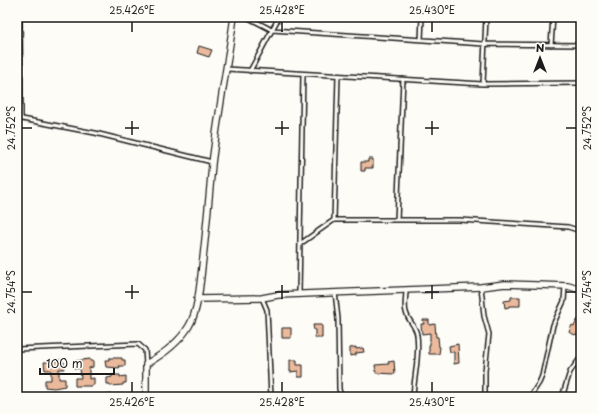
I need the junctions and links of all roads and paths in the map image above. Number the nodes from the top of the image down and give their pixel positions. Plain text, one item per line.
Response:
1 (20, 17) edge
2 (234, 17) edge
3 (247, 17) edge
4 (279, 17) edge
5 (422, 17) edge
6 (486, 17) edge
7 (553, 17) edge
8 (272, 30) junction
9 (421, 40) junction
10 (484, 44) junction
11 (551, 45) junction
12 (581, 45) edge
13 (227, 69) junction
14 (250, 71) junction
15 (302, 74) junction
16 (338, 76) junction
17 (403, 79) junction
18 (581, 83) edge
19 (483, 84) junction
20 (17, 118) edge
21 (21, 119) junction
22 (213, 162) junction
23 (334, 220) junction
24 (397, 220) junction
25 (581, 232) edge
26 (300, 244) junction
27 (565, 286) junction
28 (481, 287) junction
29 (581, 290) edge
30 (406, 291) junction
31 (335, 292) junction
32 (299, 294) junction
33 (262, 298) junction
34 (197, 299) junction
35 (17, 349) edge
36 (581, 357) edge
37 (146, 364) junction
38 (146, 396) edge
39 (108, 397) edge
40 (271, 397) edge
41 (341, 397) edge
42 (413, 397) edge
43 (485, 397) edge
44 (530, 397) edge
45 (562, 397) edge

1 - 21 lane
2 - 13 street
3 - 8 lane
4 - 8 lane
5 - 9 lane
6 - 10 lane
7 - 11 lane
8 - 9 lane
8 - 14 lane
9 - 10 lane
10 - 11 lane
10 - 19 lane
11 - 12 lane
13 - 14 lane
13 - 22 street
14 - 15 lane
15 - 16 lane
15 - 26 lane
16 - 17 lane
16 - 23 lane
17 - 19 lane
17 - 24 lane
18 - 19 lane
20 - 21 lane
21 - 22 lane
22 - 34 street
23 - 24 lane
23 - 26 lane
24 - 25 lane
26 - 32 lane
27 - 28 street
27 - 29 street
27 - 44 lane
28 - 30 street
28 - 43 lane
30 - 31 street
30 - 42 lane
31 - 32 street
31 - 41 lane
32 - 33 street
33 - 34 street
33 - 40 lane
34 - 37 street
35 - 37 lane
36 - 45 lane
37 - 38 street
38 - 39 lane

